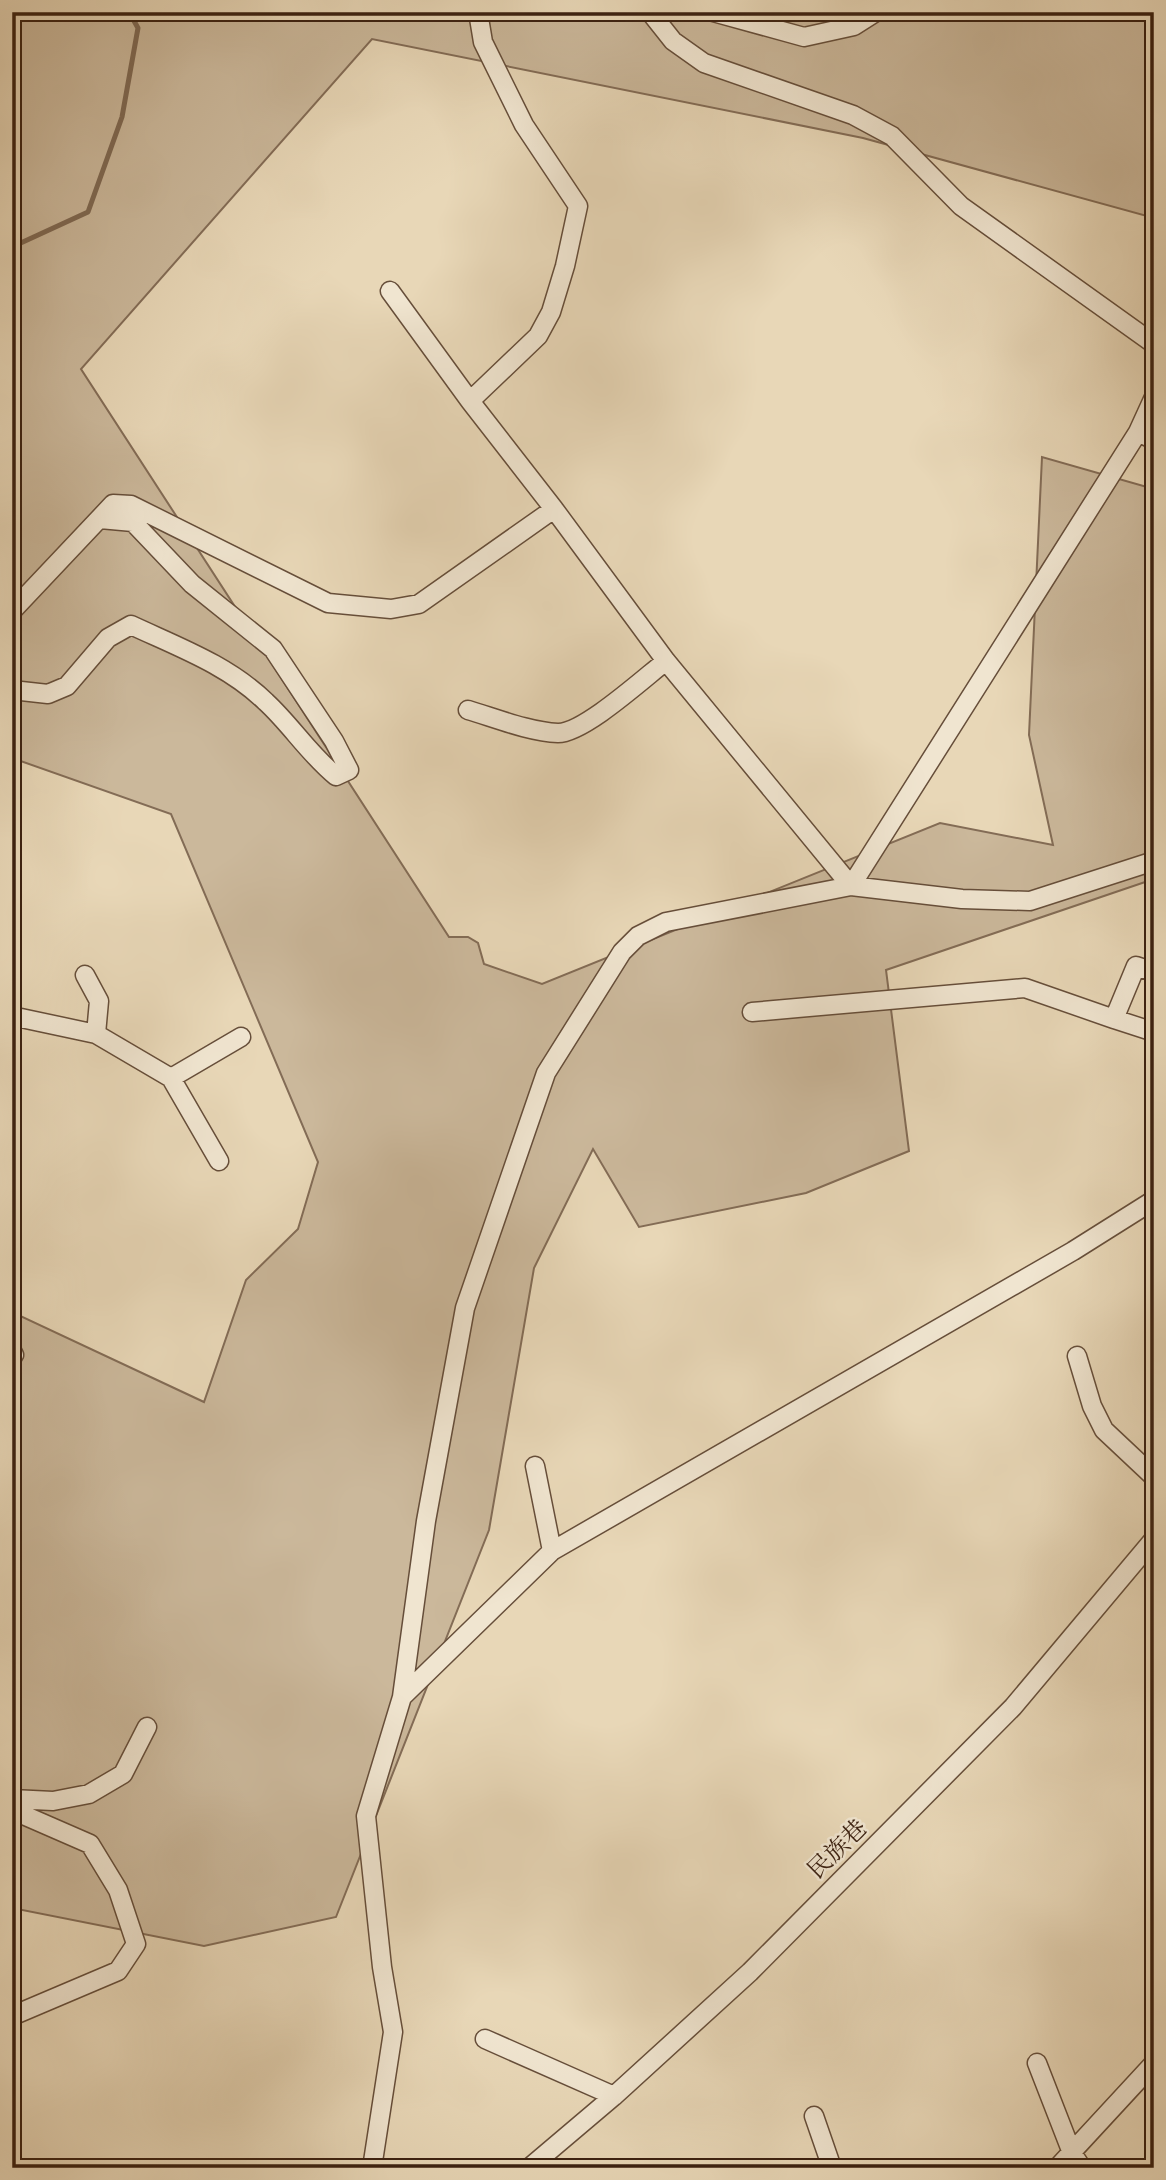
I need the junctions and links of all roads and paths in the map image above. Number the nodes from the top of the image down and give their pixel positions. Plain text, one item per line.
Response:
1 (478, 12) edge
2 (650, 12) edge
3 (713, 12) edge
4 (876, 12) edge
5 (390, 291) dead end
6 (1154, 344) edge
7 (1154, 397) edge
8 (470, 401) junction
9 (1146, 436) edge
10 (555, 509) junction
11 (100, 519) junction
12 (12, 611) edge
13 (667, 661) junction
14 (12, 690) edge
15 (468, 710) dead end
16 (1154, 861) edge
17 (851, 886) junction
18 (1154, 972) edge
19 (85, 975) dead end
20 (752, 1012) dead end
21 (1114, 1019) junction
22 (12, 1022) edge
23 (1154, 1032) edge
24 (96, 1034) junction
25 (241, 1038) dead end
26 (171, 1078) junction
27 (219, 1161) dead end
28 (1154, 1200) edge
29 (1077, 1356) dead end
30 (535, 1466) dead end
31 (1154, 1477) edge
32 (1154, 1539) edge
33 (552, 1551) junction
34 (402, 1697) junction
35 (147, 1727) dead end
36 (12, 1799) edge
37 (12, 1810) edge
38 (12, 2016) edge
39 (485, 2039) dead end
40 (1037, 2063) dead end
41 (1154, 2063) edge
42 (614, 2096) junction
43 (814, 2116) dead end
44 (1077, 2160) edge
45 (372, 2168) edge
46 (529, 2168) edge
47 (832, 2168) edge
48 (1058, 2168) edge

1 - 8 street
2 - 6 street
3 - 4 street
5 - 8 street
7 - 9 street
8 - 10 street
9 - 17 street
10 - 11 street
10 - 13 street
11 - 12 street
11 - 14 street
13 - 15 street
13 - 17 street
16 - 17 street
17 - 34 street
18 - 21 street
19 - 24 street
20 - 21 street
21 - 23 street
22 - 24 street
24 - 26 street
25 - 26 street
26 - 27 street
28 - 33 street
29 - 31 street
30 - 33 street
32 - 42 street, 民族巷
33 - 34 street
34 - 45 street
35 - 36 street
37 - 38 street
39 - 42 street
40 - 44 street
41 - 44 street
42 - 46 street, 民族巷
43 - 47 street
44 - 48 street

